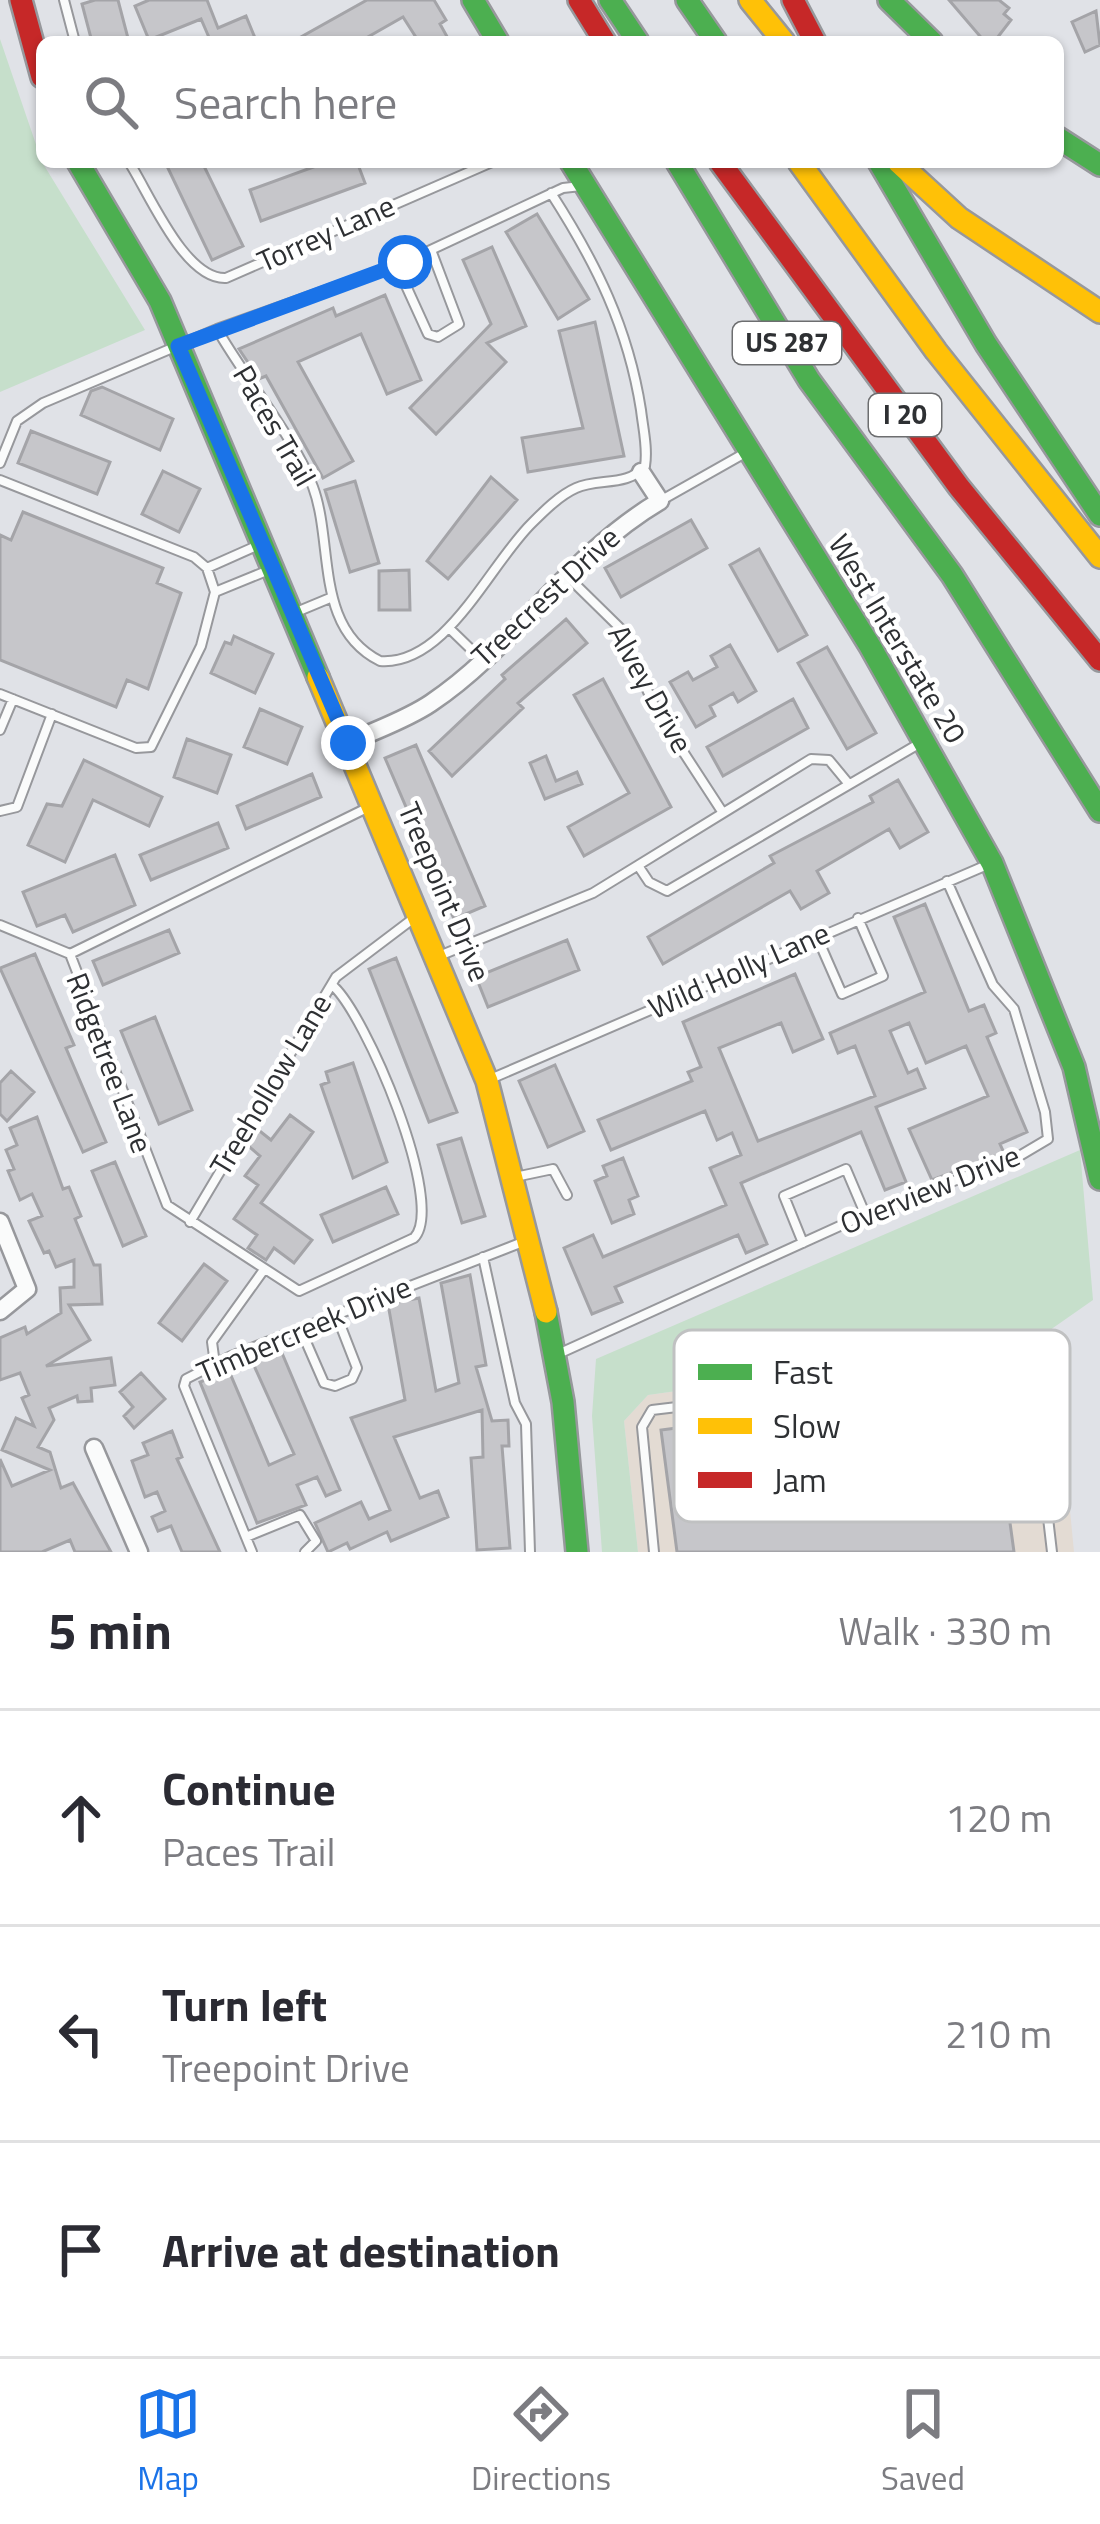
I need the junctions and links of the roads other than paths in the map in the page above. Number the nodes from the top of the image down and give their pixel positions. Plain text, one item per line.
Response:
1 (21, 0) edge
2 (64, 0) edge
3 (473, 0) edge
4 (579, 0) edge
5 (610, 0) edge
6 (687, 0) edge
7 (750, 0) edge
8 (793, 0) edge
9 (889, 0) edge
10 (73, 36) edge
11 (494, 36) edge
12 (601, 36) edge
13 (634, 36) edge
14 (712, 36) edge
15 (779, 36) edge
16 (812, 36) edge
17 (926, 36) edge
18 (36, 55) edge
19 (1064, 142) edge
20 (1100, 165) edge
21 (82, 168) edge
22 (133, 168) edge
23 (478, 168) edge
24 (575, 168) edge
25 (681, 168) edge
26 (724, 168) edge
27 (803, 168) edge
28 (888, 168) edge
29 (890, 168) edge
30 (586, 186) junction
31 (550, 193) junction
32 (431, 250) junction
33 (397, 265) junction
34 (1100, 312) edge
35 (217, 328) junction
36 (178, 346) junction
37 (747, 452) junction
38 (0, 463) edge
39 (641, 472) junction
40 (0, 480) edge
41 (660, 501) junction
42 (1100, 515) edge
43 (262, 543) junction
44 (1100, 557) edge
45 (206, 568) junction
46 (273, 568) junction
47 (565, 574) junction
48 (215, 592) junction
49 (331, 598) junction
50 (292, 614) junction
51 (449, 628) junction
52 (481, 658) junction
53 (1100, 659) edge
54 (0, 694) edge
55 (14, 699) junction
56 (52, 714) junction
57 (0, 730) edge
58 (924, 741) junction
59 (348, 743) junction
60 (848, 783) junction
61 (374, 804) junction
62 (0, 811) edge
63 (1100, 811) edge
64 (724, 813) junction
65 (992, 862) junction
66 (639, 867) junction
67 (947, 880) junction
68 (421, 914) junction
69 (858, 918) junction
70 (0, 925) edge
71 (817, 937) junction
72 (70, 954) junction
73 (439, 956) junction
74 (332, 985) junction
75 (487, 1081) junction
76 (514, 1177) junction
77 (1100, 1180) edge
78 (567, 1195) dead end
79 (866, 1216) junction
80 (0, 1222) edge
81 (190, 1222) junction
82 (530, 1240) junction
83 (803, 1243) junction
84 (482, 1257) junction
85 (263, 1270) junction
86 (0, 1311) edge
87 (336, 1313) junction
88 (300, 1328) junction
89 (554, 1355) junction
90 (215, 1364) junction
91 (674, 1407) edge
92 (94, 1448) dead end
93 (1048, 1522) edge
94 (246, 1537) junction
95 (139, 1552) edge
96 (252, 1552) edge
97 (305, 1552) edge
98 (530, 1552) edge
99 (577, 1552) edge
100 (654, 1552) edge
101 (1052, 1552) edge

1 - 18 main road
2 - 10 lane
3 - 11 main road
4 - 12 main road
5 - 13 main road
6 - 14 main road
7 - 15 main road
8 - 16 main road
9 - 17 main road
19 - 20 main road
21 - 36 main road, Treepoint Drive
22 - 23 lane, Torrey Lane
24 - 30 main road, West Interstate 20
25 - 63 main road, US 287
26 - 53 main road, I 20
27 - 44 main road, I 20
28 - 42 main road
29 - 34 main road
30 - 31 lane, Paces Trail
30 - 37 main road, West Interstate 20
31 - 32 lane, Paces Trail
31 - 39 lane
32 - 33 lane, Paces Trail
32 - 33 lane
33 - 35 lane, Paces Trail
35 - 36 lane, Paces Trail
35 - 49 lane, Paces Trail
36 - 38 lane, Paces Trail
36 - 43 main road, Treepoint Drive
37 - 41 lane, Treecrest Drive
37 - 58 main road, West Interstate 20
39 - 41 street
39 - 51 lane, Paces Trail
40 - 45 lane
41 - 47 street, Treecrest Drive
43 - 45 lane
43 - 46 main road, Treepoint Drive
45 - 48 lane
46 - 48 lane
46 - 50 main road, Treepoint Drive
47 - 52 street, Treecrest Drive
47 - 64 lane, Alvey Drive
48 - 56 lane
49 - 50 lane
49 - 51 lane, Paces Trail
50 - 59 main road, Treepoint Drive
51 - 52 lane
52 - 59 street, Treecrest Drive
54 - 55 lane
55 - 56 lane
55 - 57 lane
56 - 62 lane
58 - 60 lane
58 - 65 main road, West Interstate 20
59 - 61 main road, Treepoint Drive
60 - 64 lane
60 - 66 lane
61 - 68 main road, Treepoint Drive
61 - 72 lane, Ridgetree Lane
64 - 66 lane
65 - 67 lane, Wild Holly Lane
65 - 77 main road, West Interstate 20
66 - 73 lane
67 - 69 lane, Wild Holly Lane
67 - 79 lane, Overview Drive
68 - 73 main road, Treepoint Drive
68 - 74 lane, Treehollow Lane
69 - 71 lane, Wild Holly Lane
69 - 71 lane
70 - 72 lane
71 - 75 lane, Wild Holly Lane
72 - 81 lane, Ridgetree Lane
73 - 75 main road, Treepoint Drive
74 - 81 lane, Treehollow Lane
74 - 85 lane, Ridgetree Lane
75 - 76 main road, Treepoint Drive
76 - 78 lane
76 - 82 main road, Treepoint Drive
79 - 83 lane, Overview Drive
79 - 83 lane
80 - 86 street
81 - 85 lane, Ridgetree Lane
82 - 84 lane, Timbercreek Drive
82 - 89 main road, Treepoint Drive
83 - 89 lane, Overview Drive
84 - 87 lane, Timbercreek Drive
84 - 98 lane
85 - 90 lane
87 - 88 lane, Timbercreek Drive
87 - 88 lane
88 - 90 lane, Timbercreek Drive
89 - 99 main road, Treepoint Drive
90 - 94 lane, Timbercreek Drive
91 - 100 lane
92 - 95 street
93 - 101 lane
94 - 96 lane, Timbercreek Drive
94 - 97 lane

